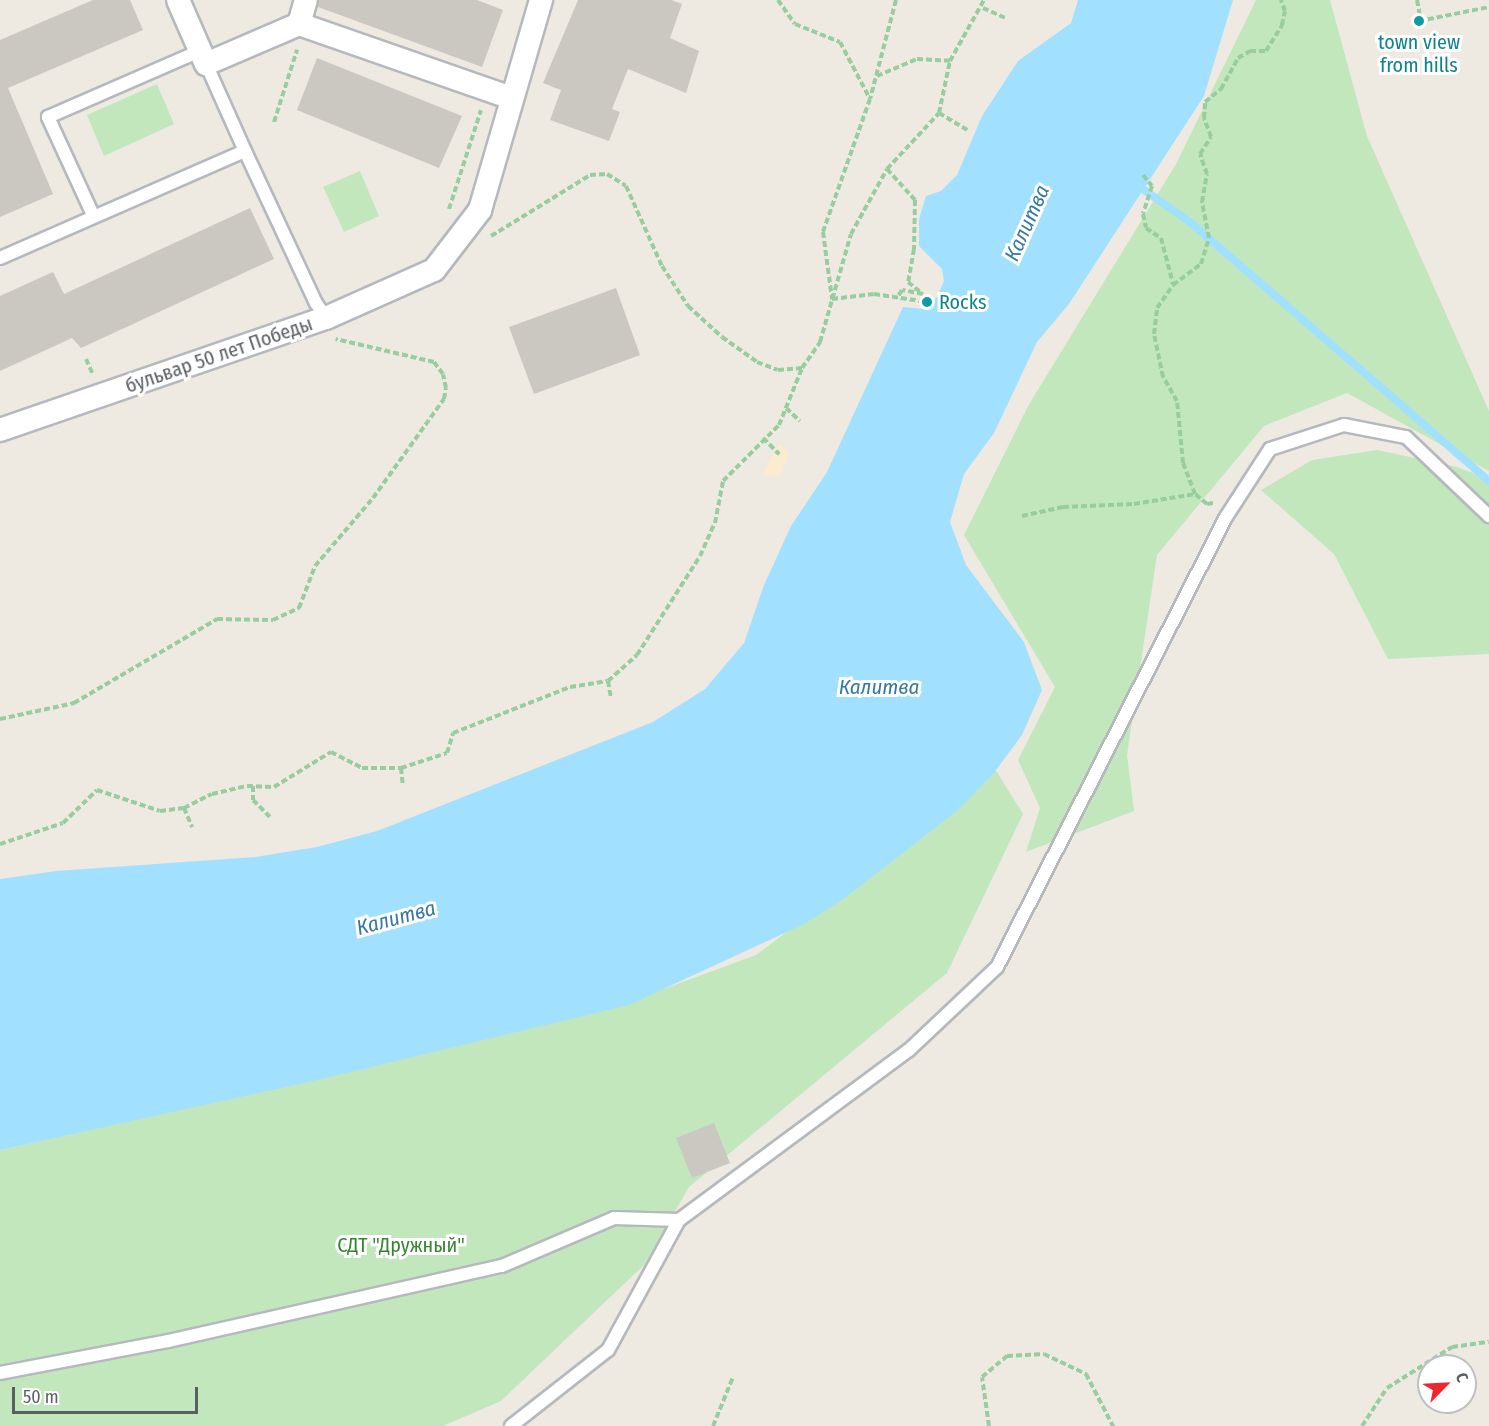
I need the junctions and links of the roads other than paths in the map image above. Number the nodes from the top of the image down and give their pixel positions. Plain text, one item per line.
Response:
1 (178, 0) edge
2 (306, 0) edge
3 (541, 0) edge
4 (302, 25) junction
5 (203, 58) junction
6 (502, 94) junction
7 (244, 151) junction
8 (93, 215) junction
9 (0, 258) edge
10 (326, 318) junction
11 (0, 430) edge
12 (1489, 516) edge
13 (679, 1220) junction
14 (0, 1373) edge
15 (511, 1426) edge

1 - 5 street
2 - 4 street
3 - 6 street
4 - 5 street
4 - 6 street
5 - 7 lane
5 - 8 lane
6 - 10 street, бульвар 50 лет Победы
7 - 8 lane
7 - 10 lane
8 - 9 lane
10 - 11 street, бульвар 50 лет Победы
12 - 13 lane
13 - 14 lane
13 - 15 lane

